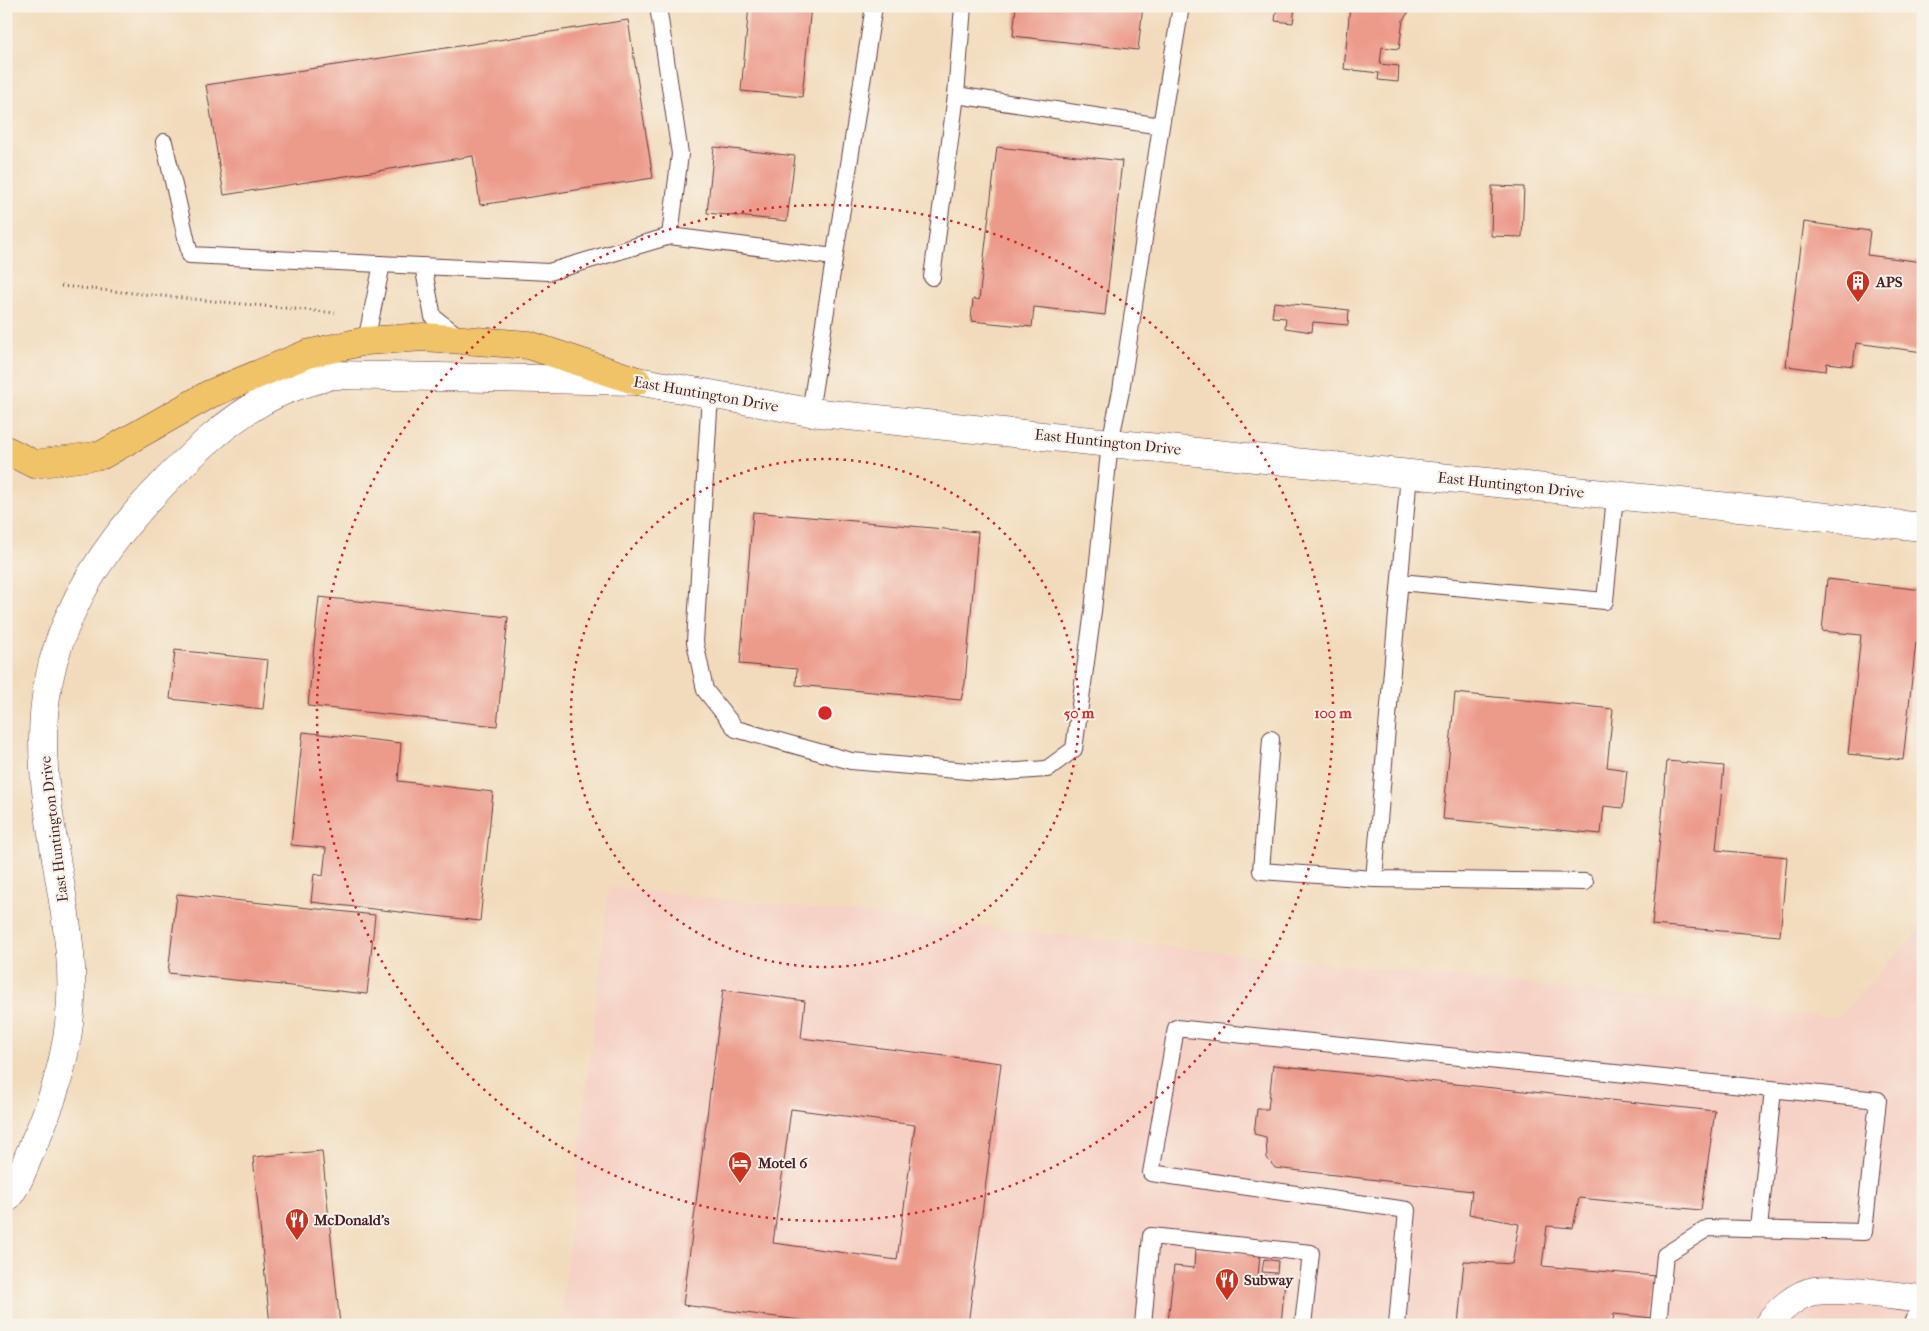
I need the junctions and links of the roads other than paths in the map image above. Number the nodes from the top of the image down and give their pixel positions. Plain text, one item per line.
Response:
1 (658, 6) edge
2 (874, 6) edge
3 (963, 6) edge
4 (1181, 6) edge
5 (956, 95) junction
6 (1161, 126) junction
7 (164, 142) dead end
8 (670, 236) junction
9 (834, 257) junction
10 (382, 264) junction
11 (423, 266) junction
12 (932, 277) dead end
13 (366, 340) junction
14 (465, 340) junction
15 (637, 381) junction
16 (710, 394) junction
17 (810, 412) junction
18 (1110, 442) junction
19 (6, 450) edge
20 (1409, 474) junction
21 (1615, 496) junction
22 (1923, 528) edge
23 (1400, 582) junction
24 (1271, 739) dead end
25 (1374, 879) junction
26 (1586, 882) dead end
27 (1773, 1089) junction
28 (6, 1199) edge
29 (1759, 1229) junction
30 (1923, 1299) edge
31 (1143, 1325) edge
32 (1303, 1325) edge
33 (1397, 1325) edge
34 (1658, 1325) edge
35 (1768, 1325) edge
36 (1912, 1325) edge

1 - 8 lane
2 - 9 lane
3 - 5 lane
4 - 6 lane
5 - 6 lane
5 - 12 lane
6 - 18 lane
7 - 10 lane
8 - 9 lane
8 - 11 lane
9 - 17 lane
10 - 11 lane
10 - 13 lane
11 - 14 lane
13 - 14 main road
13 - 19 main road
14 - 15 main road
15 - 16 street, East Huntington Drive
15 - 28 street, East Huntington Drive
16 - 17 street, East Huntington Drive
16 - 18 lane
17 - 18 street, East Huntington Drive
18 - 20 street, East Huntington Drive
20 - 21 street, East Huntington Drive
20 - 23 lane
21 - 22 street, East Huntington Drive
21 - 23 lane
23 - 25 lane
24 - 25 lane
25 - 26 lane
27 - 29 lane
27 - 29 lane
27 - 33 lane
29 - 34 lane
30 - 35 street
30 - 36 lane
31 - 32 lane

